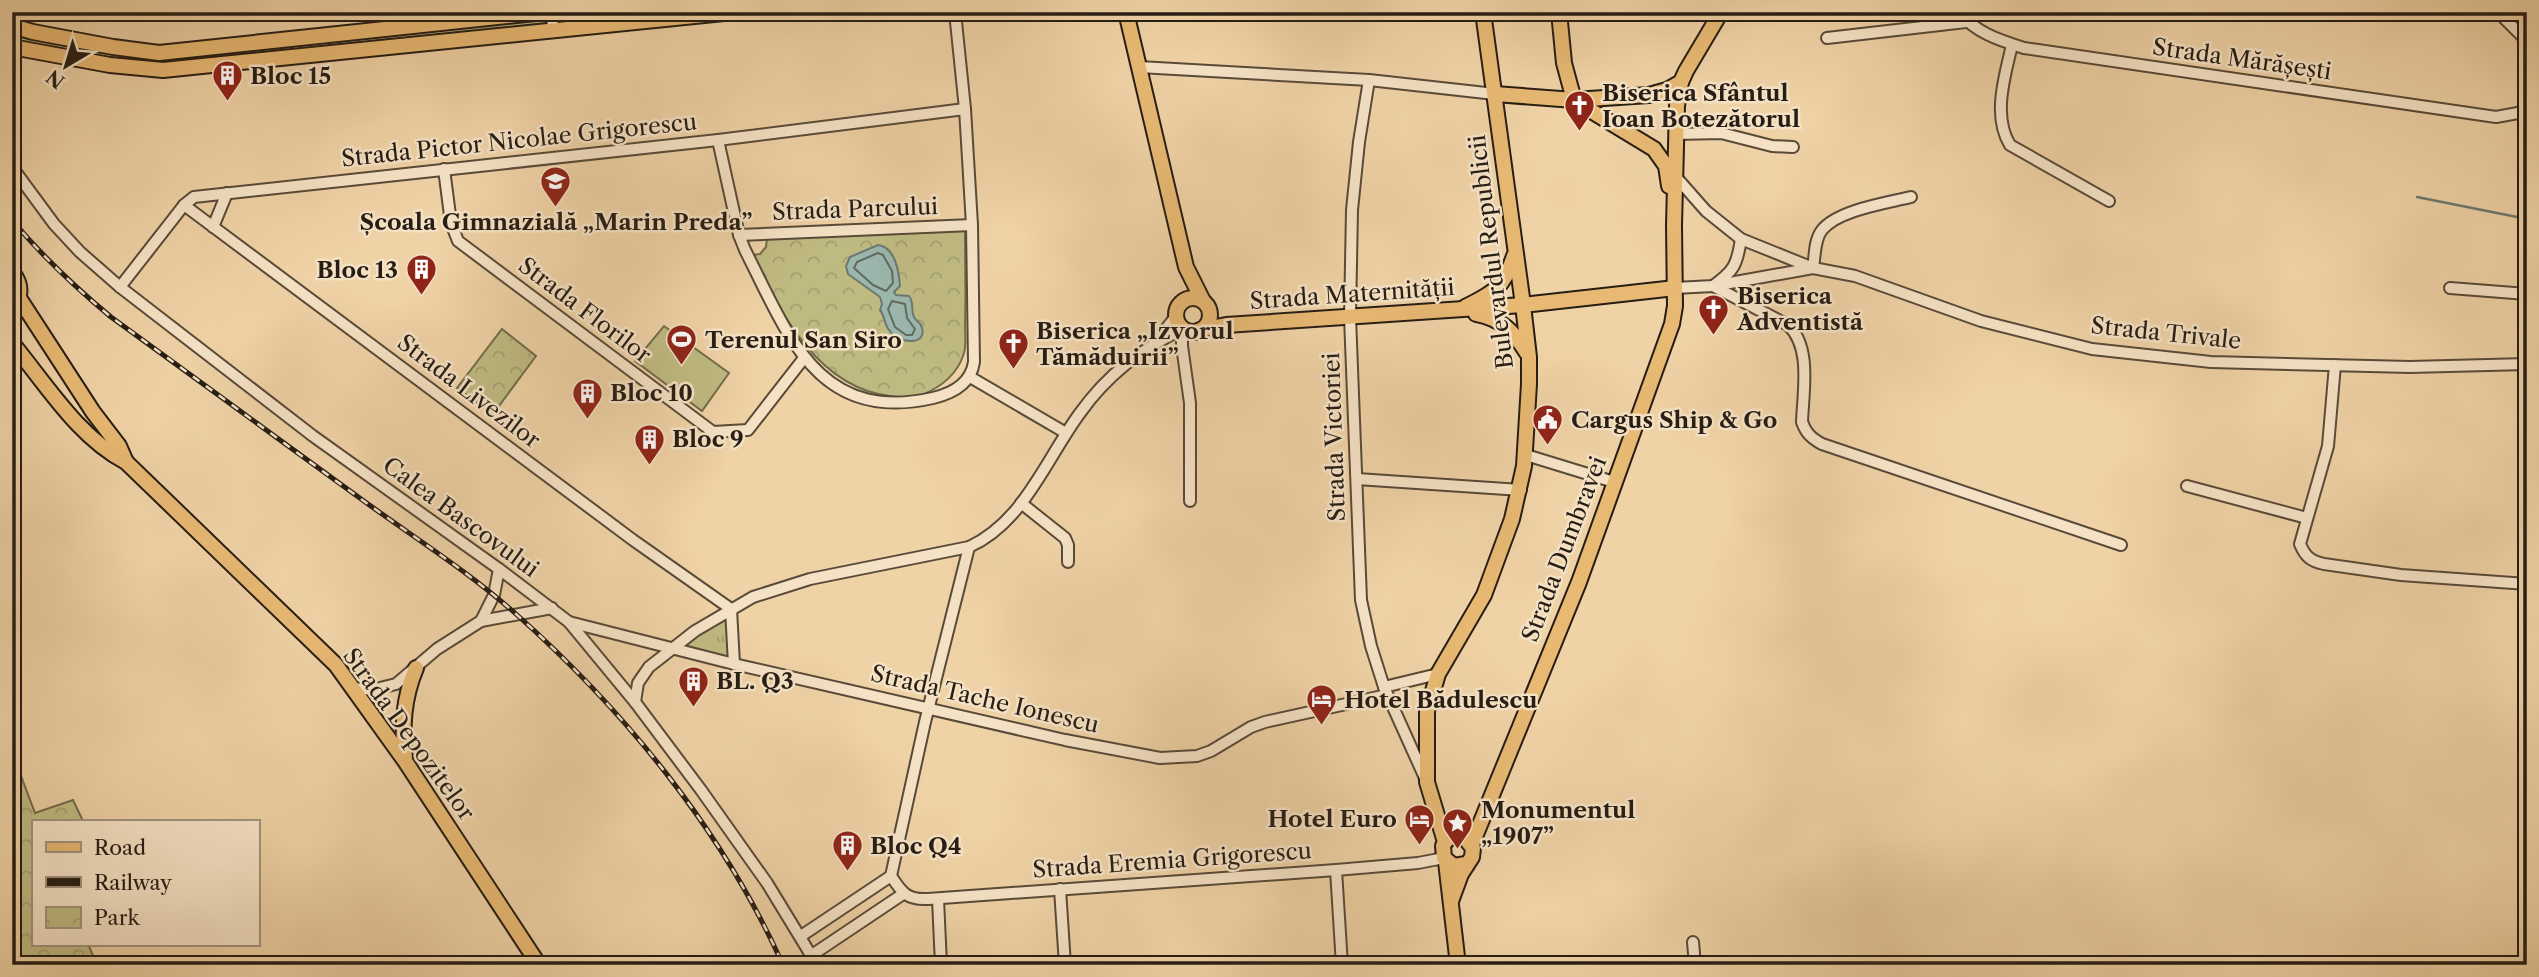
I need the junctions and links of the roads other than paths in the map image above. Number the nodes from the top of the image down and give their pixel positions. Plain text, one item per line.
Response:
1 (545, 12) edge
2 (552, 12) edge
3 (734, 12) edge
4 (956, 12) edge
5 (1483, 12) edge
6 (1559, 12) edge
7 (1721, 12) edge
8 (1959, 12) edge
9 (2498, 12) edge
10 (1126, 17) edge
11 (1966, 22) junction
12 (12, 26) edge
13 (553, 30) junction
14 (1827, 38) dead end
15 (2527, 41) edge
16 (2012, 44) junction
17 (12, 47) edge
18 (1139, 67) junction
19 (1369, 80) junction
20 (1681, 82) junction
21 (1495, 94) junction
22 (1574, 100) junction
23 (2527, 107) edge
24 (965, 109) junction
25 (1676, 134) junction
26 (718, 140) junction
27 (1793, 147) dead end
28 (12, 167) edge
29 (444, 169) junction
30 (1676, 177) junction
31 (227, 194) junction
32 (1911, 197) dead end
33 (2109, 201) dead end
34 (184, 205) junction
35 (972, 225) junction
36 (1674, 225) junction
37 (213, 227) junction
38 (739, 235) junction
39 (1741, 239) junction
40 (1515, 251) junction
41 (1186, 267) junction
42 (1813, 268) junction
43 (12, 272) edge
44 (1713, 286) junction
45 (120, 287) junction
46 (1675, 288) junction
47 (2450, 288) dead end
48 (2527, 294) edge
49 (1184, 300) junction
50 (16, 303) edge
51 (1206, 304) junction
52 (1523, 305) junction
53 (1457, 311) junction
54 (1350, 317) junction
55 (1226, 325) junction
56 (1187, 327) junction
57 (12, 343) edge
58 (1529, 357) junction
59 (804, 358) junction
60 (2527, 364) edge
61 (2336, 365) junction
62 (970, 377) junction
63 (1066, 433) junction
64 (1526, 455) junction
65 (126, 462) junction
66 (1357, 479) junction
67 (1614, 482) junction
68 (2187, 486) dead end
69 (1521, 490) junction
70 (1191, 501) dead end
71 (1021, 503) junction
72 (2307, 518) junction
73 (2122, 545) dead end
74 (969, 547) junction
75 (1068, 562) dead end
76 (499, 569) junction
77 (2527, 584) edge
78 (552, 608) junction
79 (731, 609) junction
80 (481, 621) junction
81 (569, 622) junction
82 (672, 648) junction
83 (734, 664) junction
84 (416, 668) junction
85 (1438, 674) junction
86 (353, 688) junction
87 (1386, 691) junction
88 (635, 702) junction
89 (929, 708) junction
90 (405, 761) junction
91 (1427, 782) junction
92 (1445, 842) junction
93 (1472, 844) junction
94 (1445, 860) junction
95 (1466, 864) junction
96 (1336, 870) junction
97 (891, 876) junction
98 (1060, 889) junction
99 (903, 894) junction
100 (938, 898) junction
101 (1451, 901) junction
102 (801, 936) junction
103 (1693, 942) dead end
104 (814, 960) edge
105 (539, 965) edge
106 (941, 965) edge
107 (1065, 965) edge
108 (1342, 965) edge
109 (1458, 965) edge
110 (1695, 965) edge

1 - 12 main road
2 - 13 street
3 - 13 main road
4 - 24 street, Strada Parcului
5 - 21 main road, Bulevardul Republicii
6 - 22 main road
7 - 20 main road
8 - 11 street, Strada Mărășești
9 - 15 street
10 - 18 main road
11 - 14 street
11 - 16 street, Strada Mărășești
13 - 17 main road
16 - 23 street, Strada Mărășești
16 - 33 street
18 - 19 street
18 - 41 main road
19 - 21 street
19 - 54 street, Strada Victoriei
20 - 22 main road
20 - 25 main road
21 - 22 main road
21 - 40 main road, Bulevardul Republicii
22 - 36 main road
24 - 26 street, Strada Pictor Nicolae Grigorescu
24 - 35 street, Strada Parcului
25 - 27 street
25 - 30 main road
26 - 29 street, Strada Pictor Nicolae Grigorescu
26 - 38 street
28 - 45 street, Calea Bascovului
29 - 31 street, Strada Pictor Nicolae Grigorescu
29 - 59 street, Strada Florilor
30 - 36 main road
30 - 39 street, Strada Trivale
31 - 34 street, Strada Pictor Nicolae Grigorescu
31 - 37 street
32 - 42 street
34 - 37 street, Strada Livezilor
34 - 45 street
35 - 38 street, Strada Parcului
35 - 62 street, Strada Parcului
36 - 46 main road, Strada Dumbravei
37 - 79 street, Strada Livezilor
38 - 59 street
39 - 42 street, Strada Trivale
39 - 44 street
40 - 52 main road, Bulevardul Republicii
40 - 53 main road
41 - 49 main road
41 - 51 main road
42 - 44 street, Strada Trivale
42 - 61 street, Strada Trivale
43 - 50 main road, Strada Depozitelor
44 - 46 street, Strada Trivale
44 - 73 street
45 - 76 street, Calea Bascovului
46 - 52 main road, Strada Maternității
46 - 67 main road, Strada Dumbravei
47 - 48 street
49 - 51 main road
49 - 56 main road
50 - 65 main road, Strada Depozitelor
51 - 55 main road
51 - 56 main road
52 - 53 main road, Strada Maternității
52 - 58 main road, Bulevardul Republicii
53 - 54 main road, Strada Maternității
53 - 58 main road
54 - 55 main road, Strada Maternității
54 - 66 street, Strada Victoriei
55 - 56 main road, Strada Maternității
56 - 63 street
56 - 70 street
57 - 65 main road, Strada Depozitelor
58 - 64 main road, Bulevardul Republicii
59 - 62 street
60 - 61 street, Strada Trivale
61 - 72 street
62 - 63 street
63 - 71 street
64 - 67 street
64 - 69 main road, Bulevardul Republicii
65 - 86 main road, Strada Depozitelor
66 - 69 street
66 - 87 street, Strada Victoriei
67 - 93 main road, Strada Dumbravei
68 - 72 street
69 - 85 main road, Bulevardul Republicii
71 - 74 street
71 - 75 street
72 - 77 street
74 - 79 street
74 - 89 street
76 - 78 street, Calea Bascovului
76 - 80 street
78 - 80 street
78 - 81 street, Calea Bascovului
79 - 82 street
79 - 83 street
80 - 84 street
81 - 82 street, Strada Tache Ionescu
81 - 88 street, Calea Bascovului
82 - 83 street, Strada Tache Ionescu
82 - 88 street
83 - 89 street, Strada Tache Ionescu
84 - 86 street
84 - 90 main road
85 - 87 street, Strada Tache Ionescu
85 - 91 main road, Bulevardul Republicii
86 - 90 main road, Strada Depozitelor
87 - 89 street, Strada Tache Ionescu
87 - 91 street, Strada Victoriei
88 - 102 street, Calea Bascovului
89 - 97 street
90 - 105 main road, Strada Depozitelor
91 - 92 main road, Bulevardul Republicii
92 - 93 main road
92 - 94 main road
93 - 95 main road
94 - 95 main road
94 - 96 street, Strada Eremia Grigorescu
94 - 101 main road
95 - 101 main road
96 - 98 street, Strada Eremia Grigorescu
96 - 108 street
97 - 99 street
97 - 102 street
98 - 100 street, Strada Eremia Grigorescu
98 - 107 street
99 - 100 street, Strada Eremia Grigorescu
99 - 104 street
100 - 106 street
101 - 109 main road
102 - 104 street, Calea Bascovului
103 - 110 street

